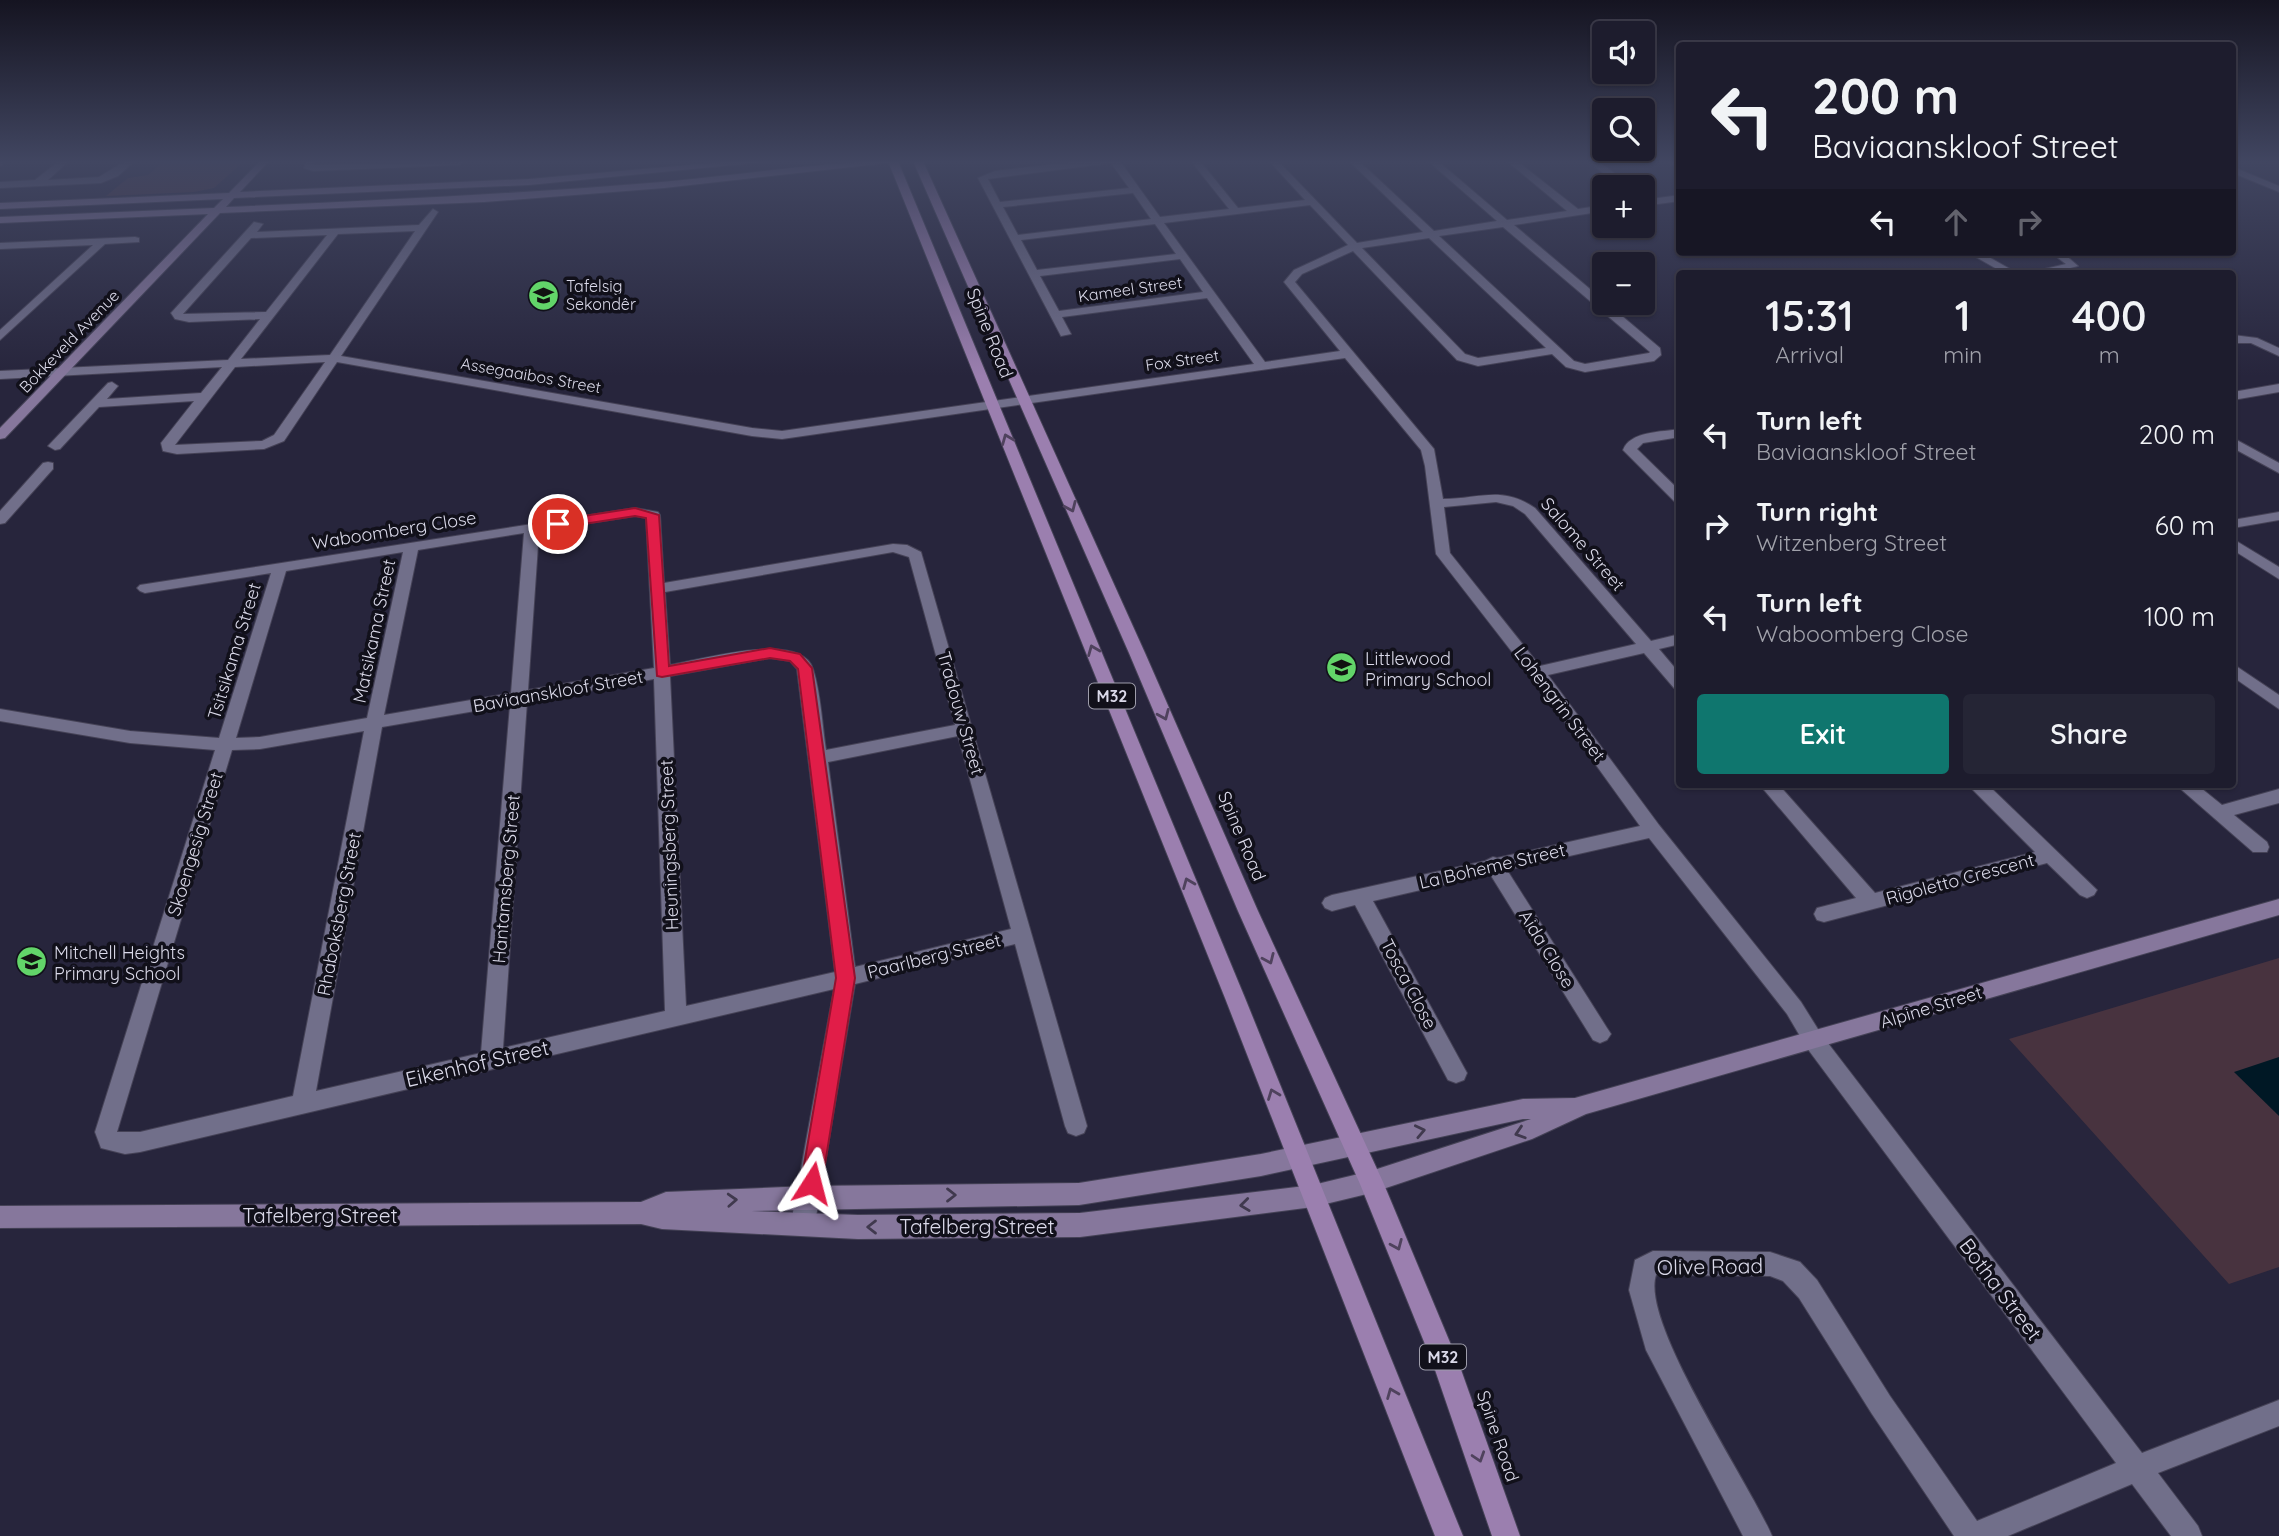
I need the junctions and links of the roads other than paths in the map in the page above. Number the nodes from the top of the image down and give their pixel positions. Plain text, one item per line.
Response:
1 (335, 232) edge
2 (184, 233) edge
3 (197, 233) edge
4 (305, 233) edge
5 (419, 233) edge
6 (922, 233) edge
7 (950, 233) edge
8 (1012, 233) edge
9 (1059, 233) edge
10 (1165, 233) edge
11 (1342, 233) edge
12 (1430, 233) edge
13 (1450, 233) edge
14 (1517, 233) edge
15 (248, 234) joint
16 (1432, 235) junction
17 (1015, 238) junction
18 (135, 240) dead end
19 (102, 242) junction
20 (6, 246) edge
21 (1355, 246) junction
22 (0, 256) edge
23 (1182, 256) junction
24 (1980, 256) edge
25 (2061, 256) edge
26 (2006, 270) edge
27 (2050, 270) edge
28 (1034, 274) junction
29 (1209, 294) junction
30 (269, 315) junction
31 (1055, 315) junction
32 (1065, 334) dead end
33 (0, 336) edge
34 (2236, 339) edge
35 (1555, 350) junction
36 (2279, 352) edge
37 (1346, 354) junction
38 (333, 358) junction
39 (231, 363) junction
40 (1261, 365) junction
41 (61, 372) junction
42 (45, 373) junction
43 (0, 375) edge
44 (111, 386) dead end
45 (2279, 388) edge
46 (2236, 395) edge
47 (204, 397) junction
48 (1024, 400) junction
49 (95, 403) junction
50 (993, 404) junction
51 (0, 418) edge
52 (1676, 434) edge
53 (0, 435) edge
54 (2236, 444) edge
55 (55, 446) dead end
56 (48, 466) dead end
57 (2279, 469) edge
58 (1676, 495) edge
59 (1436, 503) junction
60 (648, 513) joint
61 (2279, 516) edge
62 (0, 520) edge
63 (2236, 523) edge
64 (533, 528) junction
65 (2236, 545) edge
66 (411, 547) junction
67 (280, 567) junction
68 (2279, 574) edge
69 (145, 588) dead end
70 (657, 589) junction
71 (1676, 640) edge
72 (1646, 645) junction
73 (2236, 670) edge
74 (1537, 672) junction
75 (662, 673) junction
76 (1676, 679) edge
77 (520, 699) junction
78 (2279, 703) edge
79 (0, 715) edge
80 (374, 723) junction
81 (965, 729) junction
82 (225, 746) junction
83 (819, 758) junction
84 (1771, 788) edge
85 (1980, 788) edge
86 (2189, 788) edge
87 (2279, 796) edge
88 (2219, 813) junction
89 (1653, 830) junction
90 (2260, 847) dead end
91 (2050, 855) junction
92 (1493, 864) junction
93 (2087, 890) dead end
94 (1360, 896) junction
95 (1871, 902) junction
96 (1332, 903) dead end
97 (2279, 907) edge
98 (1824, 914) dead end
99 (1023, 934) junction
100 (846, 978) junction
101 (676, 1017) junction
102 (1600, 1034) dead end
103 (1814, 1041) junction
104 (491, 1060) junction
105 (1456, 1073) dead end
106 (303, 1104) junction
107 (1582, 1105) junction
108 (1076, 1126) dead end
109 (109, 1141) joint
110 (1353, 1145) junction
111 (1298, 1158) junction
112 (1371, 1182) junction
113 (1313, 1196) junction
114 (810, 1197) junction
115 (641, 1213) junction
116 (0, 1217) edge
117 (803, 1223) junction
118 (2279, 1413) edge
119 (2137, 1468) junction
120 (1449, 1536) edge
121 (1506, 1536) edge
122 (1758, 1536) edge
123 (1973, 1536) edge
124 (2188, 1536) edge

1 - 30 street
2 - 42 street, Bokkeveld Avenue
3 - 41 street, Bokkeveld Avenue
4 - 15 street
5 - 38 street
6 - 50 main road, Spine Road / M32
7 - 48 main road, Spine Road / M32
8 - 17 street
9 - 17 street
10 - 23 street
11 - 21 street
12 - 16 street
13 - 16 street
14 - 35 street
15 - 30 street
16 - 21 street
16 - 35 street
17 - 28 street
18 - 19 street
19 - 20 street
19 - 33 street
20 - 22 street
21 - 35 street
21 - 37 street, Lohengrin Street
23 - 28 street
23 - 29 street
24 - 26 street
25 - 27 street
28 - 31 street
29 - 31 street, Kameel Street
29 - 40 street
30 - 39 street
31 - 32 street
34 - 36 street
37 - 40 street, Fox Street
37 - 59 street, Lohengrin Street
38 - 39 street, Assegaaibos Street
38 - 47 street
38 - 50 street, Assegaaibos Street
39 - 41 street, Assegaaibos Street
39 - 47 street
40 - 48 street, Fox Street
41 - 42 street, Assegaaibos Street
41 - 53 street, Bokkeveld Avenue
42 - 43 street, Assegaaibos Street
42 - 51 street, Bokkeveld Avenue
44 - 49 street
45 - 46 street
47 - 49 street
48 - 50 street, Assegaaibos Street
48 -> 110 main road, Spine Road / M32
49 - 55 street
111 -> 50 main road, Spine Road / M32
52 - 58 street
54 - 57 street
56 - 62 street
59 - 72 street, Salome Street
59 - 74 street, Lohengrin Street
60 - 64 street, Waboomberg Close
60 - 70 street, Heuningsberg Street
61 - 63 street
64 - 66 street, Waboomberg Close
64 - 77 street, Hantamsberg Street
65 - 68 street
66 - 67 street, Waboomberg Close
66 - 80 street, Matsikama Street
67 - 69 street, Waboomberg Close
67 - 82 street, Tsitsikama Street
70 - 75 street, Heuningsberg Street
70 - 81 street, Tradouw Street
71 - 72 street
72 - 74 street
72 - 76 street
73 - 78 street
74 - 89 street, Lohengrin Street
75 - 77 street, Baviaanskloof Street
75 - 83 street, Baviaanskloof Street
75 - 101 street, Heuningsberg Street
77 - 80 street, Baviaanskloof Street
77 - 104 street, Hantamsberg Street
79 - 82 street, Baviaanskloof Street
80 - 82 street, Baviaanskloof Street
80 - 106 street, Rhaboksberg Street
81 - 83 street
81 - 99 street, Tradouw Street
82 - 109 street, Skoengesig Street
83 - 100 street, Baviaanskloof Street
84 - 95 street, Rigoletto Crescent
85 - 91 street, Rigoletto Crescent
86 - 88 street
87 - 88 street
88 - 90 street
89 - 92 street, La Boheme Street
89 - 103 street, Lohengrin Street
91 - 93 street, Rigoletto Crescent
91 - 95 street, Rigoletto Crescent
92 - 94 street, La Boheme Street
92 - 102 street, Aida Close
94 - 96 street, La Boheme Street
94 - 105 street, Tosca Close
95 - 98 street, Rigoletto Crescent
97 - 103 street, Alpine Street
99 - 100 street, Paarlberg Street
99 - 108 street, Tradouw Street
100 - 101 street, Eikenhof Street
100 - 114 street, Baviaanskloof Street
101 - 104 street, Eikenhof Street
103 - 107 street, Alpine Street
103 - 119 street, Botha Street
104 - 106 street, Eikenhof Street
106 - 109 street, Eikenhof Street
110 -> 107 street, Alpine Street
107 -> 112 street, Alpine Street
110 - 111 street, Tafelberg Street
110 - 112 main road, Spine Road / M32
111 - 113 main road, Spine Road / M32
114 -> 111 street, Tafelberg Street
112 - 113 street, Tafelberg Street
112 -> 121 main road, Spine Road / M32
113 -> 117 street, Tafelberg Street
120 -> 113 main road, Spine Road / M32
115 -> 114 street, Tafelberg Street
114 - 117 street, Baviaanskloof Street
115 - 116 street, Tafelberg Street
115 - 117 street, Tafelberg Street
118 - 119 street
119 - 123 street
119 - 124 street, Botha Street
122 - 123 street, Olive Road

